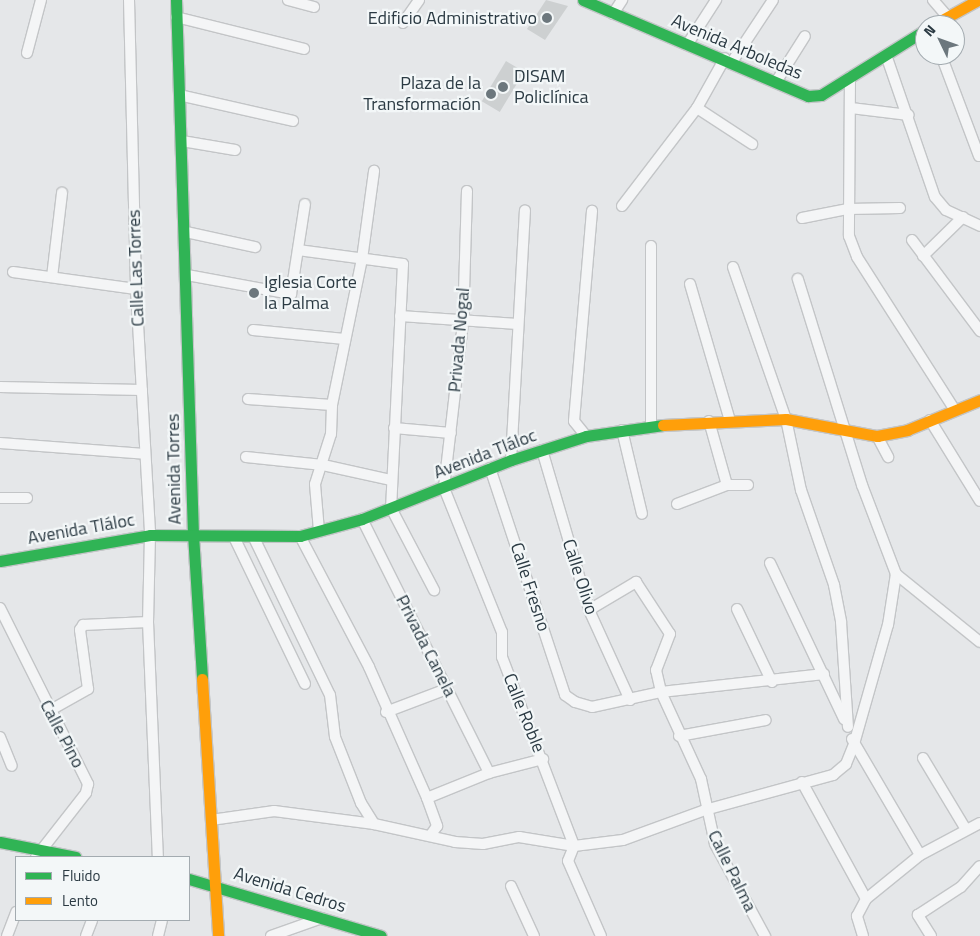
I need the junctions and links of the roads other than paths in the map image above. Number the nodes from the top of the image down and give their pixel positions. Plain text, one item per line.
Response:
1 (41, 0) edge
2 (129, 0) edge
3 (176, 0) edge
4 (288, 0) edge
5 (419, 0) edge
6 (583, 0) edge
7 (622, 0) edge
8 (716, 0) edge
9 (773, 0) edge
10 (933, 0) edge
11 (978, 0) edge
12 (980, 4) edge
13 (314, 7) dead end
14 (613, 14) junction
15 (946, 15) edge
16 (949, 15) edge
17 (176, 16) junction
18 (403, 22) dead end
19 (805, 36) dead end
20 (915, 36) edge
21 (687, 45) junction
22 (304, 49) dead end
23 (27, 53) dead end
24 (886, 55) junction
25 (728, 60) junction
26 (945, 65) edge
27 (850, 77) junction
28 (776, 82) junction
29 (179, 95) junction
30 (697, 108) junction
31 (851, 108) junction
32 (909, 115) junction
33 (293, 121) dead end
34 (182, 141) junction
35 (752, 144) dead end
36 (236, 150) dead end
37 (979, 156) edge
38 (374, 171) dead end
39 (466, 191) dead end
40 (62, 193) dead end
41 (305, 204) dead end
42 (622, 206) dead end
43 (900, 208) dead end
44 (848, 209) junction
45 (525, 210) dead end
46 (592, 211) dead end
47 (963, 217) junction
48 (802, 218) dead end
49 (980, 226) edge
50 (186, 232) junction
51 (912, 240) dead end
52 (651, 246) dead end
53 (255, 247) dead end
54 (298, 250) junction
55 (924, 256) junction
56 (362, 258) junction
57 (733, 267) dead end
58 (13, 272) dead end
59 (187, 275) junction
60 (52, 277) junction
61 (798, 279) dead end
62 (690, 284) dead end
63 (136, 289) junction
64 (400, 316) junction
65 (462, 323) junction
66 (518, 324) junction
67 (253, 330) dead end
68 (980, 331) edge
69 (345, 339) junction
70 (0, 387) edge
71 (142, 390) junction
72 (248, 399) dead end
73 (980, 400) edge
74 (332, 405) junction
75 (955, 410) junction
76 (786, 419) junction
77 (930, 420) junction
78 (709, 421) junction
79 (730, 421) junction
80 (651, 426) junction
81 (394, 428) junction
82 (622, 430) junction
83 (846, 430) junction
84 (451, 433) junction
85 (586, 436) junction
86 (877, 436) junction
87 (0, 443) edge
88 (542, 450) junction
89 (145, 454) junction
90 (246, 457) dead end
91 (888, 457) dead end
92 (511, 460) junction
93 (323, 466) junction
94 (490, 468) junction
95 (391, 480) junction
96 (727, 485) junction
97 (748, 485) dead end
98 (444, 488) junction
99 (0, 498) edge
100 (27, 498) dead end
101 (980, 501) edge
102 (677, 504) dead end
103 (391, 508) junction
104 (642, 514) dead end
105 (362, 520) junction
106 (319, 531) junction
107 (193, 534) junction
108 (150, 536) junction
109 (300, 536) junction
110 (234, 537) junction
111 (254, 538) junction
112 (0, 561) edge
113 (770, 563) dead end
114 (896, 574) junction
115 (434, 590) dead end
116 (0, 604) edge
117 (0, 608) edge
118 (737, 609) dead end
119 (589, 610) junction
120 (148, 622) junction
121 (980, 642) edge
122 (824, 674) junction
123 (772, 682) junction
124 (305, 684) dead end
125 (447, 689) junction
126 (661, 692) junction
127 (630, 700) junction
128 (49, 711) junction
129 (386, 712) junction
130 (766, 720) dead end
131 (848, 727) junction
132 (679, 736) junction
133 (0, 737) edge
134 (854, 744) junction
135 (923, 758) dead end
136 (543, 759) junction
137 (12, 766) dead end
138 (489, 773) junction
139 (802, 782) junction
140 (427, 798) junction
141 (705, 810) junction
142 (211, 820) junction
143 (980, 823) edge
144 (374, 824) junction
145 (965, 828) junction
146 (430, 836) junction
147 (0, 842) edge
148 (574, 846) junction
149 (37, 854) edge
150 (920, 854) junction
151 (63, 856) edge
152 (158, 856) edge
153 (980, 866) edge
154 (190, 879) edge
155 (216, 885) junction
156 (511, 886) dead end
157 (866, 899) junction
158 (15, 915) edge
159 (322, 918) junction
160 (92, 921) edge
161 (364, 933) edge
162 (7, 936) edge
163 (86, 936) edge
164 (218, 936) edge
165 (271, 936) edge
166 (381, 936) edge
167 (534, 936) edge
168 (601, 936) edge
169 (765, 936) edge
170 (863, 936) edge
171 (931, 936) edge

1 - 23 street
2 - 63 street, Calle Las Torres
3 - 17 main road, Avenida Torres
4 - 13 street
5 - 18 street
6 - 14 main road, Avenida Arboledas
7 - 14 street
8 - 21 street
9 - 25 street
10 - 15 street
11 - 12 main road
11 - 16 main road
14 - 21 main road, Avenida Arboledas
17 - 22 street
17 - 29 main road, Avenida Torres
19 - 28 street
20 - 24 main road, Avenida Arboledas
21 - 25 main road, Avenida Arboledas
24 - 27 main road, Avenida Arboledas
24 - 32 street
25 - 28 main road, Avenida Arboledas
25 - 30 street
26 - 37 street
27 - 28 main road, Avenida Arboledas
27 - 31 street
29 - 33 street
29 - 34 main road, Avenida Torres
30 - 35 street
30 - 42 street
31 - 32 street
31 - 44 street
32 - 47 street
34 - 36 street
34 - 50 main road, Avenida Torres
38 - 56 street
39 - 65 street, Privada Nogal
40 - 60 street
41 - 54 street
43 - 44 street
44 - 48 street
44 - 75 street
45 - 66 street
46 - 85 street
47 - 49 street
47 - 55 street
50 - 53 street
50 - 59 main road, Avenida Torres
51 - 55 street
52 - 80 street
54 - 56 street
54 - 59 street
55 - 68 street
56 - 64 street
56 - 69 street
57 - 76 street
58 - 60 street
59 - 107 main road, Avenida Torres
60 - 63 street
61 - 83 street
62 - 79 street
63 - 71 street, Calle Las Torres
64 - 65 street
64 - 81 street
65 - 66 street
65 - 84 street, Privada Nogal
66 - 92 street
67 - 69 street
69 - 74 street
70 - 71 street
71 - 89 street, Calle Las Torres
72 - 74 street
73 - 75 main road, Avenida Tláloc
74 - 93 street
75 - 77 main road, Avenida Tláloc
76 - 79 main road, Avenida Tláloc
76 - 83 main road, Avenida Tláloc
76 - 131 street
77 - 86 main road, Avenida Tláloc
77 - 101 street
78 - 79 main road, Avenida Tláloc
78 - 80 main road, Avenida Tláloc
78 - 96 street
80 - 82 main road, Avenida Tláloc
81 - 84 street
81 - 95 street
82 - 85 main road, Avenida Tláloc
82 - 104 street
83 - 86 main road, Avenida Tláloc
83 - 114 street
84 - 98 street, Privada Nogal
85 - 88 main road, Avenida Tláloc
86 - 91 street
87 - 89 street
88 - 92 main road, Avenida Tláloc
88 - 119 street, Calle Olivo
89 - 108 street, Calle Las Torres
90 - 93 street
92 - 94 main road, Avenida Tláloc
93 - 95 street
93 - 106 street
94 - 98 main road, Avenida Tláloc
94 - 127 street, Calle Fresno
95 - 103 street
96 - 97 street
96 - 102 street
98 - 103 main road, Avenida Tláloc
98 - 136 street, Calle Roble
99 - 100 street
103 - 105 main road, Avenida Tláloc
103 - 115 street
105 - 106 main road, Avenida Tláloc
105 - 125 street, Privada Canela
106 - 109 main road, Avenida Tláloc
107 - 108 main road, Avenida Tláloc
107 - 110 main road, Avenida Tláloc
107 - 142 main road, Avenida Torres
108 - 112 main road, Avenida Tláloc
108 - 120 street, Calle Las Torres
109 - 111 main road, Avenida Tláloc
109 - 129 street
110 - 111 main road, Avenida Tláloc
110 - 124 street
111 - 144 street
113 - 122 street
114 - 121 street
114 - 134 street
116 - 117 street
117 - 128 street, Calle Pino
118 - 123 street
119 - 126 street, Calle Palma
119 - 127 street, Calle Olivo
120 - 128 street
120 - 152 street, Calle Las Torres
122 - 123 street
122 - 131 street
123 - 126 street
125 - 129 street
125 - 138 street, Privada Canela
126 - 127 street
126 - 132 street, Calle Palma
128 - 149 street, Calle Pino
129 - 140 street
130 - 132 street
131 - 134 street
132 - 141 street, Calle Palma
133 - 137 street
134 - 139 street
134 - 150 street
135 - 145 street
136 - 138 street
136 - 148 street, Calle Roble
138 - 140 street
139 - 141 street
139 - 157 street
140 - 146 street
141 - 148 street
141 - 169 street, Calle Palma
142 - 144 street
142 - 155 main road, Avenida Torres
143 - 145 street
144 - 146 street
145 - 150 street
146 - 148 street
147 - 149 main road
148 - 168 street, Calle Roble
149 - 151 main road
150 - 157 street
153 - 171 street
154 - 155 main road, Avenida Cedros
155 - 159 main road, Avenida Cedros
155 - 164 main road, Avenida Torres
156 - 167 street
157 - 170 street
158 - 162 street
159 - 161 main road, Avenida Cedros
159 - 165 street
160 - 163 street
161 - 166 main road, Avenida Cedros

